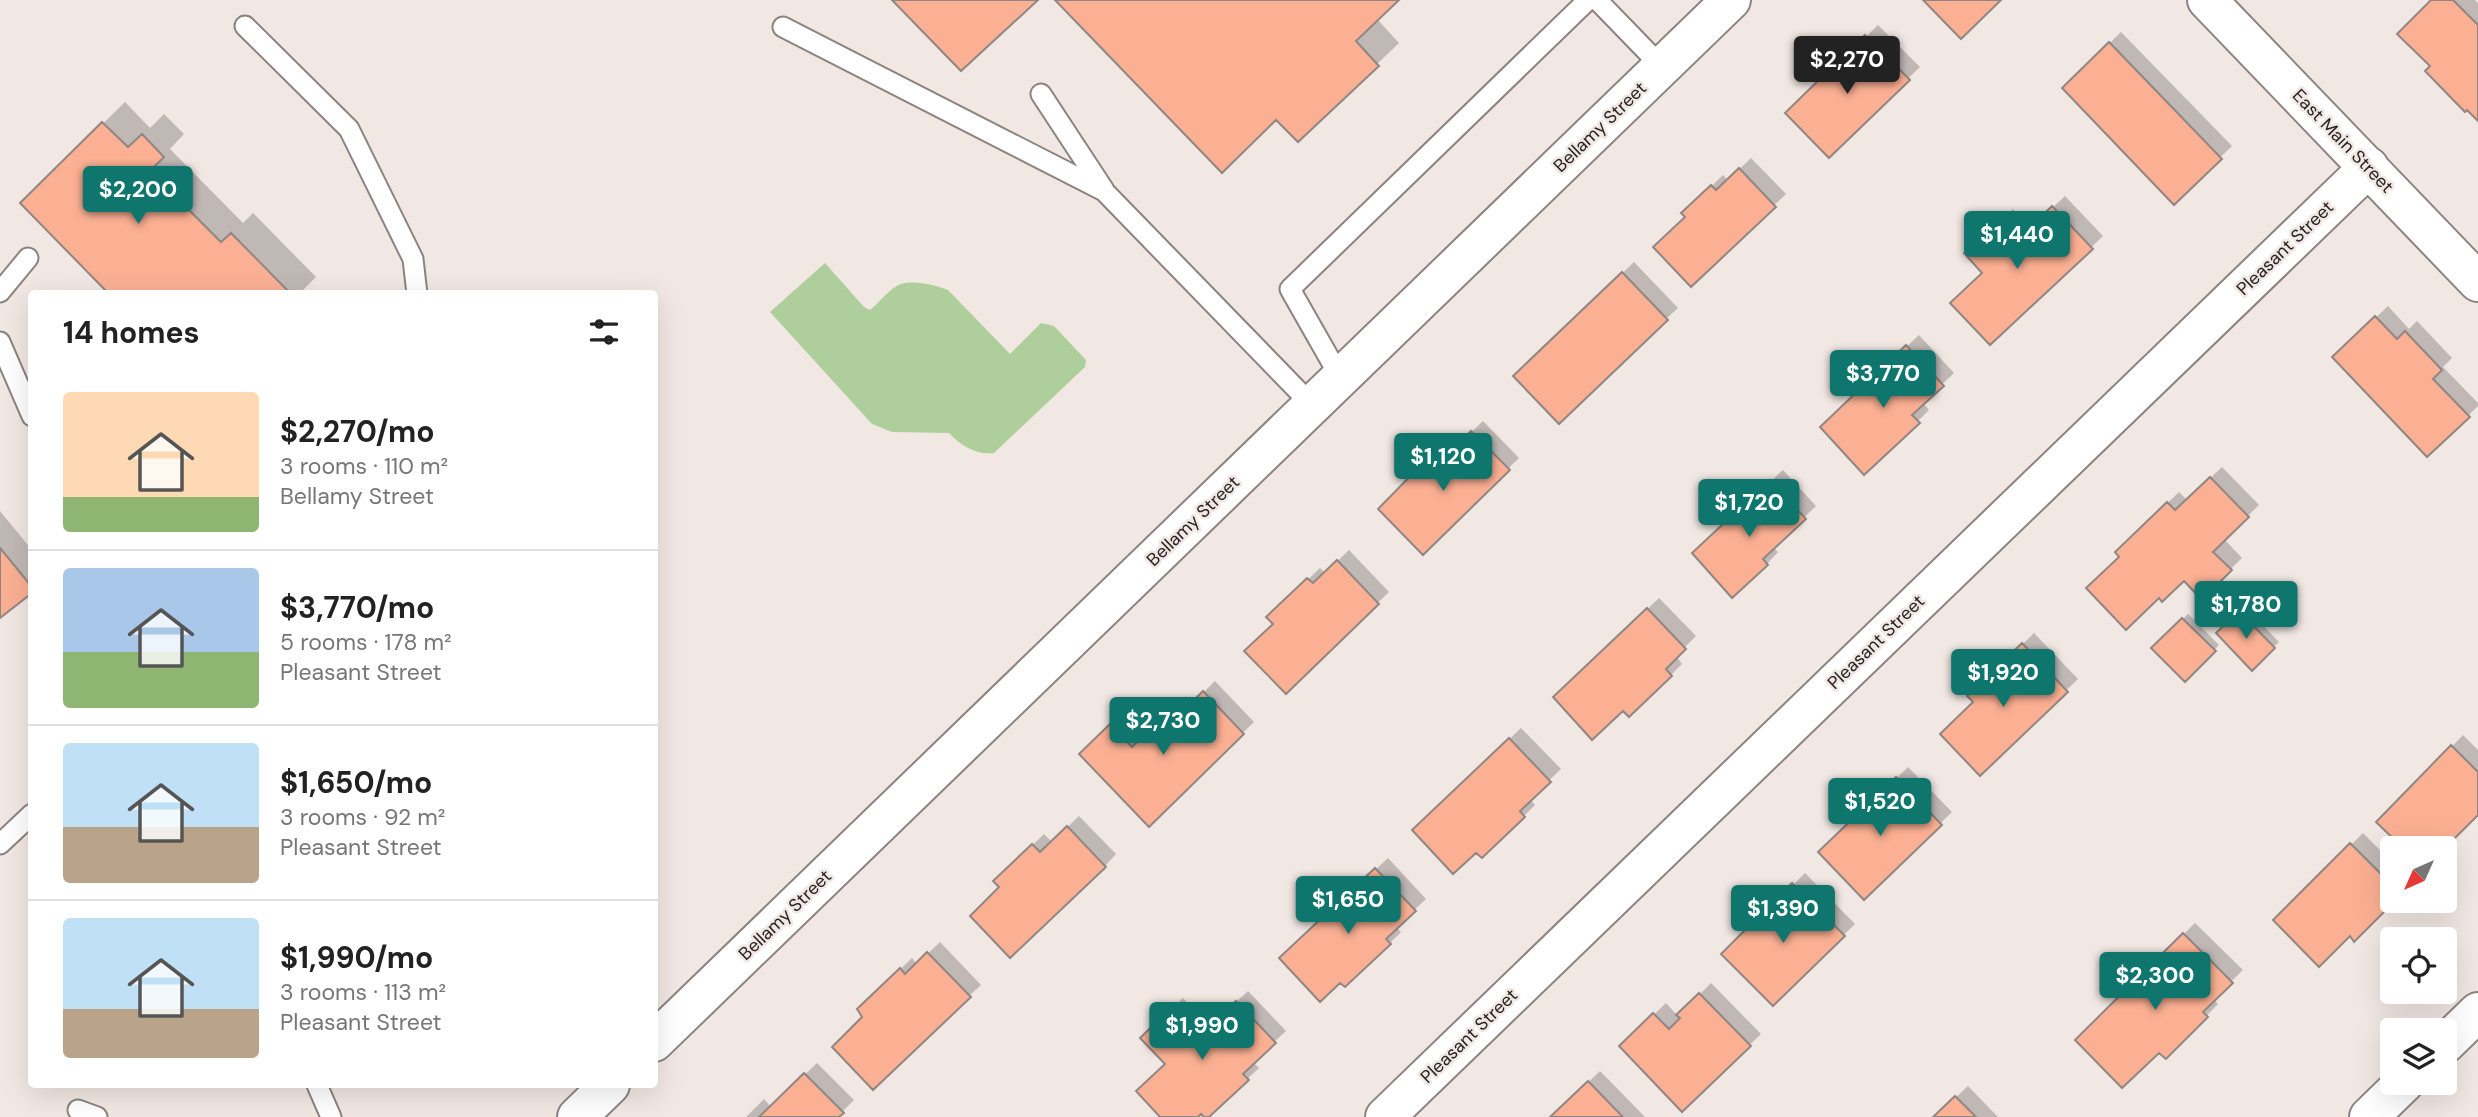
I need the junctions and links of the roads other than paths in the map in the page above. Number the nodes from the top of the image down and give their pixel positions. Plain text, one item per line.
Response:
1 (1588, 0) edge
2 (1597, 0) edge
3 (1731, 0) edge
4 (2207, 0) edge
5 (245, 26) dead end
6 (783, 27) dead end
7 (1662, 67) junction
8 (1041, 94) dead end
9 (2369, 167) junction
10 (1104, 191) junction
11 (28, 258) dead end
12 (2478, 282) edge
13 (417, 290) edge
14 (0, 292) edge
15 (0, 342) edge
16 (4, 366) edge
17 (1340, 377) junction
18 (1312, 405) junction
19 (28, 409) edge
20 (28, 818) edge
21 (0, 844) edge
22 (2478, 1012) edge
23 (2457, 1032) edge
24 (658, 1038) edge
25 (318, 1088) edge
26 (607, 1088) edge
27 (2392, 1095) edge
28 (78, 1110) dead end
29 (97, 1117) edge
30 (331, 1117) edge
31 (576, 1117) edge
32 (1385, 1117) edge
33 (2369, 1117) edge

1 - 17 lane
2 - 7 lane
3 - 7 street, Bellamy Street
4 - 9 street, East Main Street
5 - 13 lane
6 - 10 lane
7 - 17 street, Bellamy Street
8 - 10 lane
9 - 12 street, East Main Street
9 - 32 street, Pleasant Street
10 - 18 lane
11 - 14 lane
15 - 16 lane
16 - 19 lane
17 - 18 street, Bellamy Street
18 - 24 street, Bellamy Street
20 - 21 lane
22 - 23 street
25 - 30 lane
26 - 31 street
27 - 33 street
28 - 29 lane

